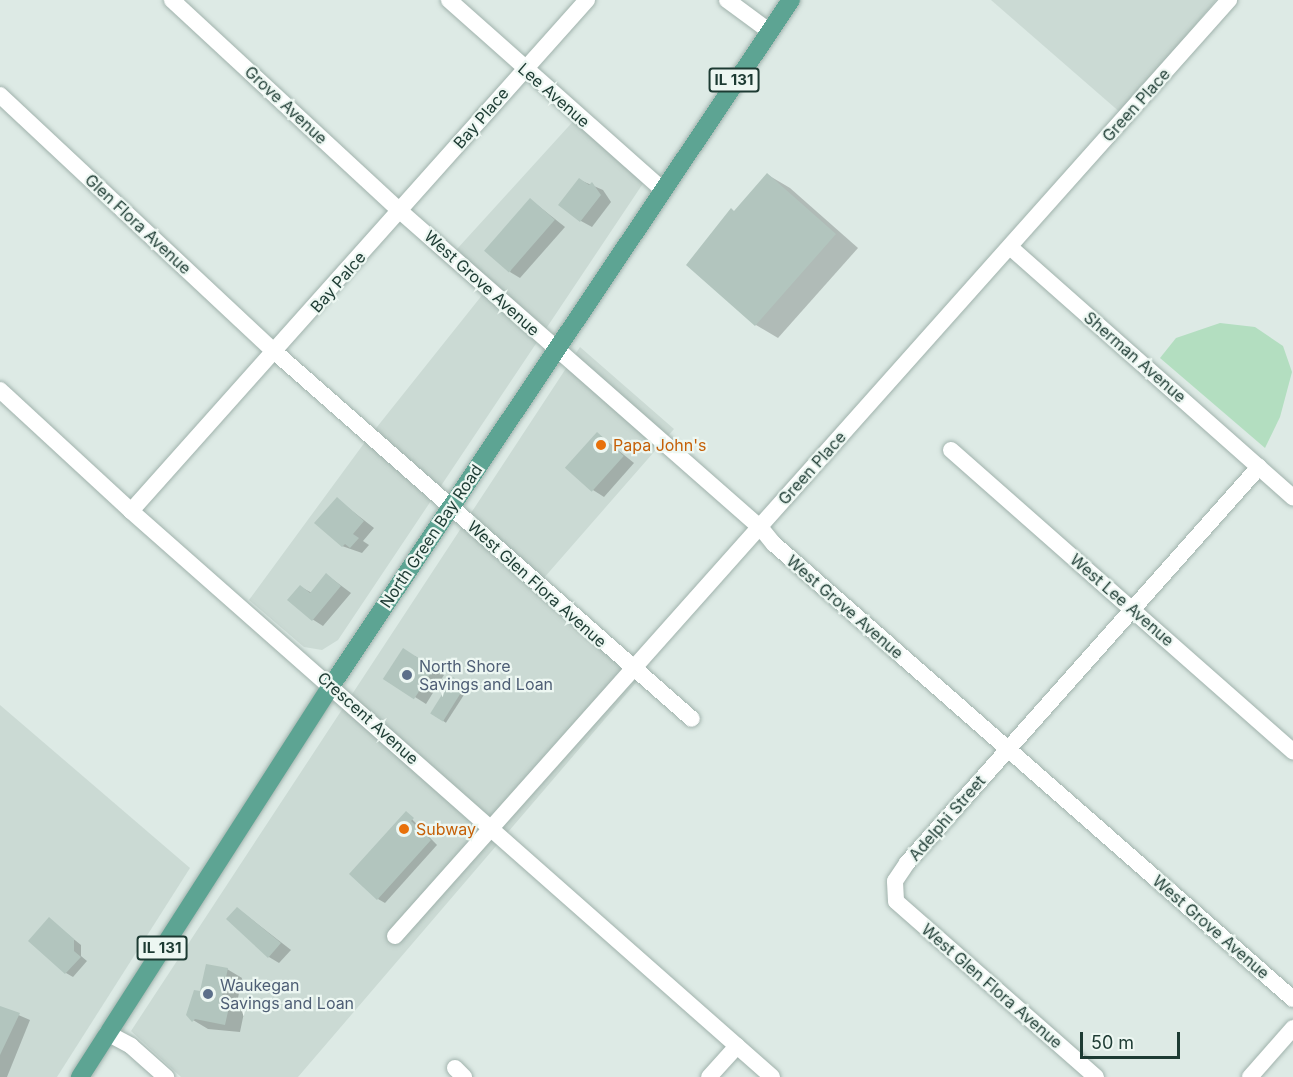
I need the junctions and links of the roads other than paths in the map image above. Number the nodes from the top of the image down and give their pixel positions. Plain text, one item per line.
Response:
1 (172, 0) edge
2 (449, 0) edge
3 (587, 0) edge
4 (727, 0) edge
5 (791, 0) edge
6 (1229, 0) edge
7 (769, 31) junction
8 (524, 69) junction
9 (0, 95) edge
10 (661, 188) junction
11 (400, 211) junction
12 (1010, 247) junction
13 (555, 348) junction
14 (275, 352) junction
15 (0, 390) edge
16 (951, 450) dead end
17 (1259, 467) junction
18 (1293, 497) edge
19 (450, 507) junction
20 (131, 511) junction
21 (760, 527) junction
22 (1132, 609) junction
23 (633, 670) junction
24 (331, 686) junction
25 (692, 719) dead end
26 (1008, 749) junction
27 (1293, 751) edge
28 (491, 828) junction
29 (894, 891) joint
30 (395, 936) dead end
31 (1293, 999) edge
32 (1293, 1028) edge
33 (107, 1033) junction
34 (737, 1046) junction
35 (80, 1077) edge
36 (166, 1077) edge
37 (710, 1077) edge
38 (772, 1077) edge
39 (1096, 1077) edge
40 (1250, 1077) edge

1 - 11 street, Grove Avenue
2 - 8 street, Lee Avenue
3 - 8 street, Bay Place
4 - 7 street
5 - 7 main road, North Green Bay Road / IL 131
6 - 12 street, Green Place
7 - 10 main road, North Green Bay Road / IL 131
8 - 10 street, Lee Avenue
8 - 11 street, Bay Place
9 - 14 street, Glen Flora Avenue
10 - 13 main road, North Green Bay Road / IL 131
11 - 13 street, West Grove Avenue
11 - 14 street, Bay Palce
12 - 17 street, Sherman Avenue
12 - 21 street, Green Place
13 - 19 main road, North Green Bay Road / IL 131
13 - 21 street, West Grove Avenue
14 - 19 street, West Glen Flora Avenue
14 - 20 street
15 - 20 street, Crescent Avenue
16 - 22 street, West Lee Avenue
17 - 18 street, Sherman Avenue
17 - 22 street, Adelphi Street
19 - 23 street, West Glen Flora Avenue
19 - 24 main road, North Green Bay Road / IL 131
20 - 24 street, Crescent Avenue
21 - 23 street, Green Place
21 - 26 street, West Grove Avenue
22 - 26 street, Adelphi Street
22 - 27 street, West Lee Avenue
23 - 25 street, West Glen Flora Avenue
23 - 28 street, Green Place
24 - 28 street, Crescent Avenue
24 - 33 main road, North Green Bay Road / IL 131
26 - 29 street, Adelphi Street
26 - 31 street, West Grove Avenue
28 - 30 street, Green Place
28 - 34 street, Crescent Avenue
29 - 39 street, West Glen Flora Avenue
32 - 40 street
33 - 35 main road, North Green Bay Road / IL 131
33 - 36 street
34 - 37 street
34 - 38 street, Crescent Avenue

